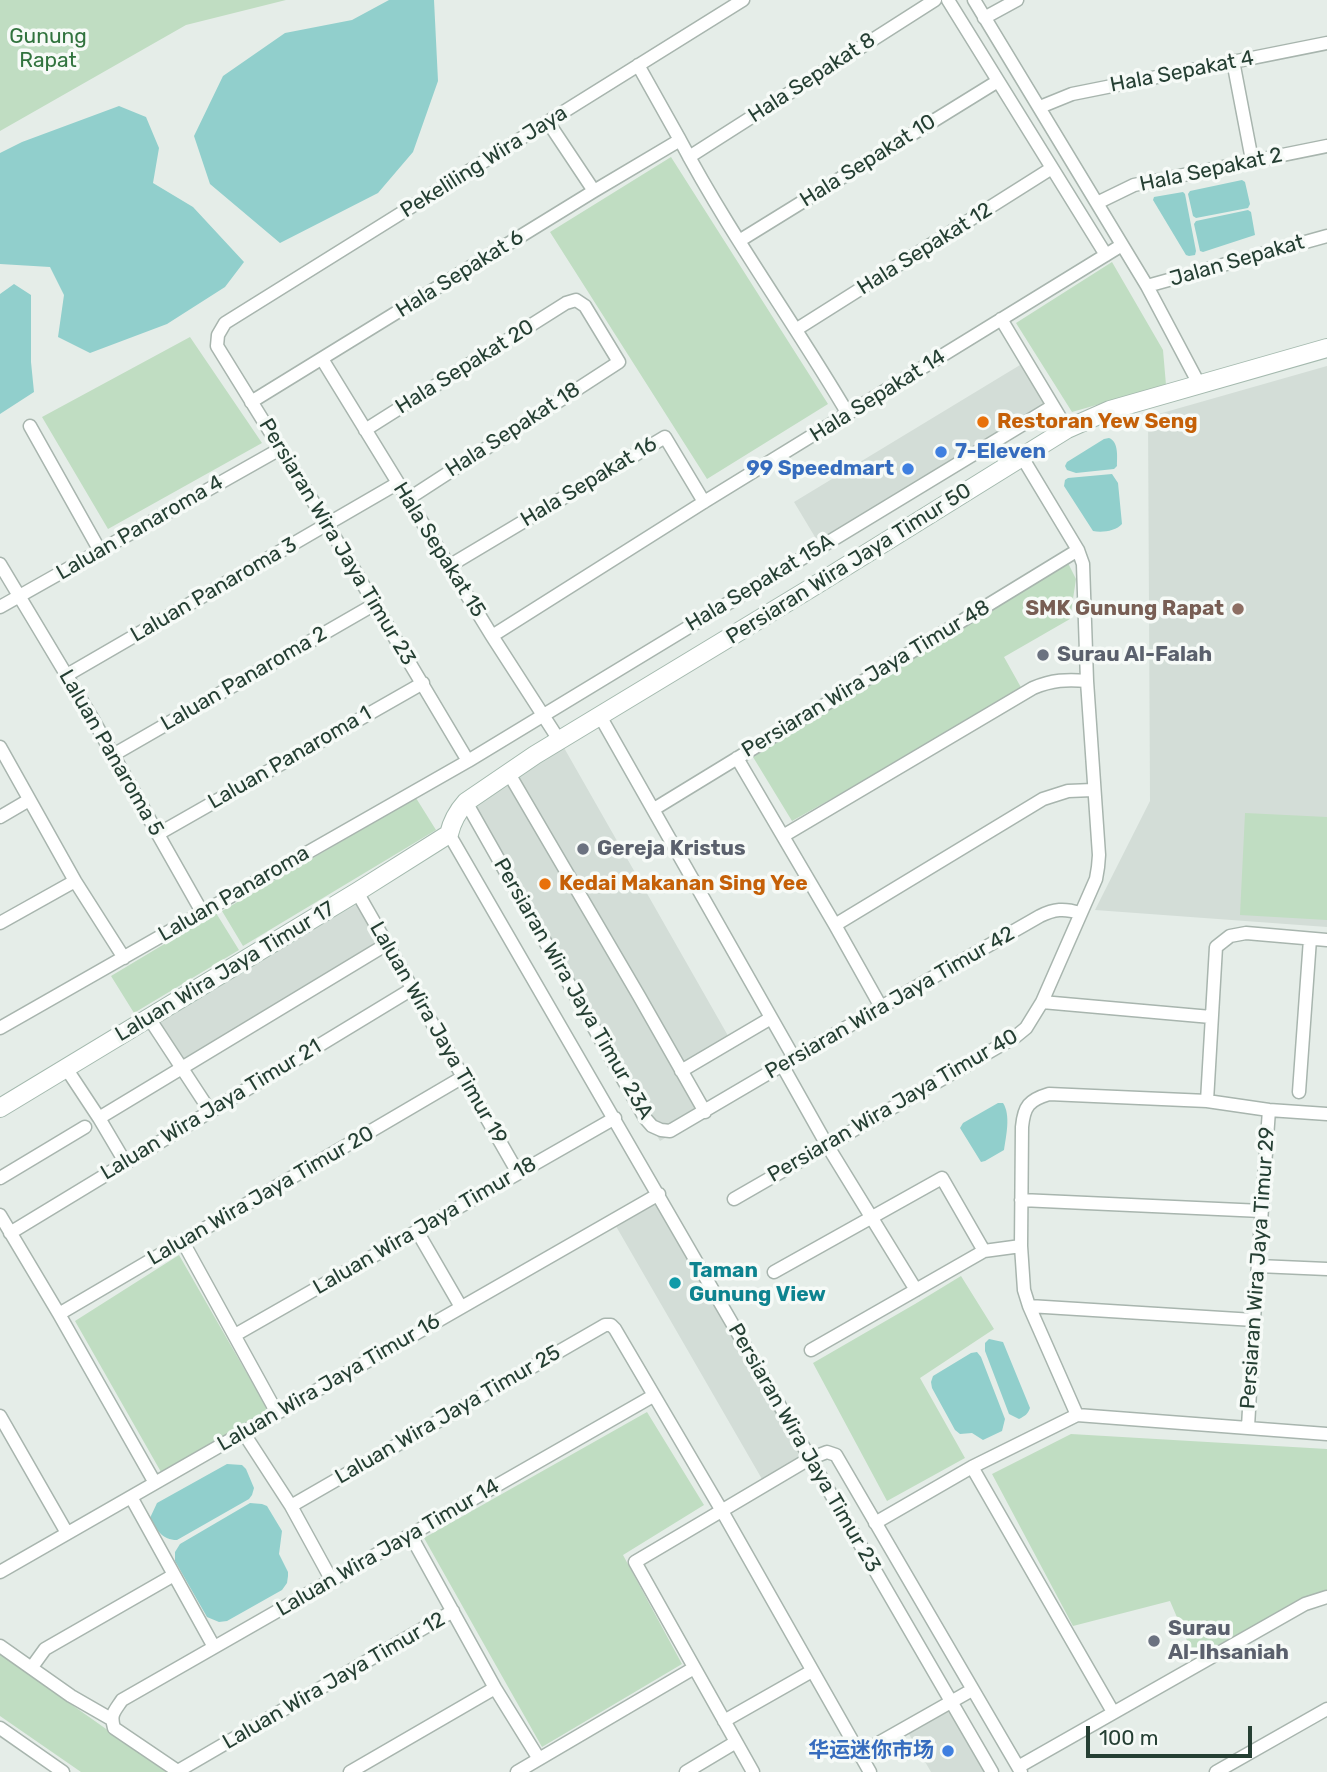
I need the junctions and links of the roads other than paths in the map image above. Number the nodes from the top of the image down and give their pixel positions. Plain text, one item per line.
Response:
1 (743, 0) edge
2 (935, 0) edge
3 (948, 0) edge
4 (974, 0) edge
5 (1017, 0) edge
6 (984, 18) junction
7 (1327, 43) edge
8 (1233, 61) junction
9 (638, 65) junction
10 (998, 81) junction
11 (1040, 107) junction
12 (548, 122) junction
13 (675, 143) junction
14 (1327, 146) edge
15 (689, 157) junction
16 (1252, 160) junction
17 (1052, 168) junction
18 (594, 191) junction
19 (1097, 204) junction
20 (1327, 236) edge
21 (739, 241) junction
22 (1122, 245) junction
23 (1106, 255) junction
24 (1147, 286) junction
25 (566, 303) joint
26 (1001, 319) junction
27 (225, 323) joint
28 (797, 330) junction
29 (1327, 348) edge
30 (322, 359) junction
31 (1199, 384) junction
32 (251, 402) junction
33 (1053, 407) junction
34 (849, 414) junction
35 (30, 426) dead end
36 (1067, 429) junction
37 (365, 430) junction
38 (280, 449) junction
39 (1023, 457) junction
40 (398, 483) junction
41 (408, 499) junction
42 (705, 502) junction
43 (327, 524) junction
44 (1078, 550) junction
45 (100, 551) junction
46 (0, 564) edge
47 (449, 566) junction
48 (19, 596) junction
49 (375, 604) junction
50 (0, 607) edge
51 (492, 636) junction
52 (67, 675) junction
53 (1087, 681) junction
54 (423, 683) junction
55 (542, 716) junction
56 (600, 716) junction
57 (559, 740) junction
58 (0, 747) edge
59 (113, 755) junction
60 (737, 758) junction
61 (468, 761) junction
62 (508, 772) junction
63 (1093, 790) junction
64 (29, 800) junction
65 (466, 802) junction
66 (654, 809) junction
67 (0, 817) edge
68 (158, 834) junction
69 (449, 834) junction
70 (783, 836) junction
71 (75, 881) junction
72 (357, 892) junction
73 (202, 912) junction
74 (1080, 913) junction
75 (0, 923) edge
76 (835, 925) junction
77 (1310, 939) junction
78 (1327, 940) edge
79 (387, 944) junction
80 (124, 958) junction
81 (412, 989) junction
82 (1042, 1002) junction
83 (881, 1007) junction
84 (1212, 1017) junction
85 (149, 1018) junction
86 (771, 1018) junction
87 (0, 1028) edge
88 (794, 1058) junction
89 (782, 1065) junction
90 (181, 1067) junction
91 (66, 1068) junction
92 (681, 1072) junction
93 (463, 1077) junction
94 (1299, 1092) dead end
95 (1207, 1101) junction
96 (0, 1108) edge
97 (1269, 1110) junction
98 (210, 1111) junction
99 (705, 1112) junction
100 (1327, 1114) edge
101 (99, 1118) junction
102 (615, 1118) junction
103 (85, 1127) dead end
104 (827, 1145) junction
105 (125, 1162) junction
106 (518, 1173) junction
107 (0, 1178) edge
108 (659, 1194) junction
109 (734, 1199) dead end
110 (1021, 1200) junction
111 (1262, 1211) junction
112 (0, 1215) edge
113 (872, 1217) junction
114 (417, 1231) junction
115 (10, 1233) junction
116 (183, 1242) junction
117 (1021, 1246) junction
118 (984, 1251) junction
119 (1258, 1266) junction
120 (1327, 1269) edge
121 (774, 1272) dead end
122 (916, 1290) junction
123 (1029, 1306) junction
124 (461, 1307) junction
125 (59, 1314) junction
126 (1254, 1320) junction
127 (235, 1335) junction
128 (811, 1350) dead end
129 (653, 1396) junction
130 (277, 1413) junction
131 (1077, 1415) junction
132 (0, 1416) edge
133 (1248, 1427) junction
134 (243, 1432) junction
135 (1327, 1434) edge
136 (809, 1458) junction
137 (972, 1467) junction
138 (155, 1483) junction
139 (131, 1497) junction
140 (291, 1506) junction
141 (722, 1511) junction
142 (875, 1523) junction
143 (67, 1534) junction
144 (411, 1536) junction
145 (0, 1572) edge
146 (174, 1575) junction
147 (331, 1579) junction
148 (1327, 1597) edge
149 (453, 1611) junction
150 (0, 1646) edge
151 (214, 1647) junction
152 (32, 1667) junction
153 (694, 1668) junction
154 (812, 1671) junction
155 (495, 1688) junction
156 (972, 1690) junction
157 (951, 1703) junction
158 (1327, 1709) edge
159 (1113, 1712) junction
160 (111, 1719) junction
161 (724, 1721) junction
162 (0, 1728) edge
163 (736, 1742) junction
164 (859, 1754) junction
165 (539, 1759) junction
166 (1019, 1770) edge
167 (63, 1772) edge
168 (178, 1772) edge
169 (350, 1772) edge
170 (517, 1772) edge
171 (686, 1772) edge
172 (753, 1772) edge
173 (870, 1772) edge
174 (992, 1772) edge
175 (1216, 1772) edge

1 - 9 street, Pekeliling Wira Jaya
2 - 15 street, Hala Sepakat 8
3 - 10 street
4 - 6 street
5 - 6 street
6 - 11 street
7 - 8 street, Hala Sepakat 4
8 - 11 street, Hala Sepakat 4
8 - 16 street
9 - 12 street, Pekeliling Wira Jaya
9 - 13 street
10 - 17 street
10 - 21 street, Hala Sepakat 10
11 - 19 street
12 - 18 street
12 - 27 street, Pekeliling Wira Jaya
13 - 15 street
13 - 18 street, Hala Sepakat 6
14 - 16 street, Hala Sepakat 2
15 - 21 street
16 - 19 street, Hala Sepakat 2
17 - 23 street
17 - 28 street, Hala Sepakat 12
18 - 30 street, Hala Sepakat 6
19 - 22 street
20 - 24 street, Jalan Sepakat
21 - 28 street
22 - 23 street, Hala Sepakat 14
22 - 24 street
23 - 26 street, Hala Sepakat 14
24 - 31 street
25 - 37 street, Hala Sepakat 20
25 - 41 street, Hala Sepakat 18
26 - 33 street
26 - 34 street, Hala Sepakat 14
27 - 32 street, Persiaran Wira Jaya Timur 23
28 - 34 street
29 - 31 street, Persiaran Wira Jaya Timur 50
30 - 32 street, Hala Sepakat 6
30 - 37 street, Hala Sepakat 15
31 - 36 street, Persiaran Wira Jaya Timur 50
32 - 38 street, Persiaran Wira Jaya Timur 23
33 - 36 street
33 - 55 street, Hala Sepakat 15A
34 - 42 street, Hala Sepakat 14
35 - 45 street
36 - 39 street, Persiaran Wira Jaya Timur 50
37 - 40 street, Hala Sepakat 15
38 - 43 street, Persiaran Wira Jaya Timur 23
38 - 45 street, Laluan Panaroma 4
39 - 44 street
39 - 56 street, Persiaran Wira Jaya Timur 50
40 - 41 street, Hala Sepakat 15
40 - 43 street, Laluan Panaroma 3
41 - 47 street, Hala Sepakat 15
42 - 47 street, Hala Sepakat 16
42 - 51 street, Hala Sepakat 14
43 - 49 street, Persiaran Wira Jaya Timur 23
43 - 52 street, Laluan Panaroma 3
44 - 53 street, Persiaran Wira Jaya Timur 40
44 - 60 street, Persiaran Wira Jaya Timur 48
45 - 48 street, Laluan Panaroma 4
46 - 48 street, Laluan Panaroma 5
47 - 51 street, Hala Sepakat 15
48 - 50 street, Laluan Panaroma 4
48 - 52 street, Laluan Panaroma 5
49 - 54 street, Persiaran Wira Jaya Timur 23
49 - 59 street, Laluan Panaroma 2
51 - 55 street, Hala Sepakat 15
52 - 59 street, Laluan Panaroma 5
53 - 63 street, Persiaran Wira Jaya Timur 40
53 - 70 street
54 - 61 street, Persiaran Wira Jaya Timur 23
54 - 68 street, Laluan Panaroma 1
55 - 57 street, Hala Sepakat 15
55 - 61 street, Hala Sepakat 15A
56 - 57 street, Persiaran Wira Jaya Timur 50
56 - 66 street
57 - 62 street, Persiaran Wira Jaya Timur 50
58 - 64 street
59 - 68 street, Laluan Panaroma 5
60 - 66 street, Persiaran Wira Jaya Timur 48
60 - 70 street
61 - 73 street, Laluan Panaroma
62 - 65 street, Persiaran Wira Jaya Timur 50
62 - 92 street
63 - 74 street, Persiaran Wira Jaya Timur 40
63 - 76 street
64 - 67 street
64 - 71 street
65 - 69 street, Persiaran Wira Jaya Timur 50
65 - 99 street, Persiaran Wira Jaya Timur 23A
66 - 86 street
68 - 73 street, Laluan Panaroma 5
69 - 72 street, Laluan Wira Jaya Timur 17
69 - 102 street, Persiaran Wira Jaya Timur 23
70 - 76 street
71 - 75 street
71 - 80 street
72 - 79 street, Laluan Wira Jaya Timur 19
72 - 85 street, Laluan Wira Jaya Timur 17
73 - 80 street, Laluan Panaroma
74 - 82 street, Persiaran Wira Jaya Timur 40
74 - 83 street, Persiaran Wira Jaya Timur 42
76 - 83 street
77 - 78 street
77 - 84 street
77 - 94 street
79 - 81 street, Laluan Wira Jaya Timur 19
79 - 90 street
80 - 87 street, Laluan Panaroma
81 - 93 street, Laluan Wira Jaya Timur 19
81 - 98 street, Laluan Wira Jaya Timur 21
82 - 84 street
82 - 104 street, Persiaran Wira Jaya Timur 40
83 - 88 street, Persiaran Wira Jaya Timur 42
84 - 95 street
85 - 90 street
85 - 91 street, Laluan Wira Jaya Timur 17
86 - 88 street
86 - 92 street
88 - 89 street, Persiaran Wira Jaya Timur 42
89 - 99 street, Persiaran Wira Jaya Timur 42
89 - 104 street
90 - 98 street
90 - 101 street
91 - 96 street, Laluan Wira Jaya Timur 17
91 - 101 street
92 - 99 street
93 - 106 street, Laluan Wira Jaya Timur 19
93 - 116 street, Laluan Wira Jaya Timur 20
95 - 97 street
95 - 110 street
97 - 100 street
97 - 111 street, Persiaran Wira Jaya Timur 29
98 - 105 street, Laluan Wira Jaya Timur 21
101 - 105 street
102 - 106 street, Laluan Wira Jaya Timur 18
102 - 108 street, Persiaran Wira Jaya Timur 23
103 - 107 street
104 - 109 street, Persiaran Wira Jaya Timur 40
104 - 113 street
105 - 115 street, Laluan Wira Jaya Timur 21
106 - 114 street, Laluan Wira Jaya Timur 18
108 - 124 street, Laluan Wira Jaya Timur 16
108 - 136 street, Persiaran Wira Jaya Timur 23
110 - 111 street
110 - 117 street
111 - 119 street, Persiaran Wira Jaya Timur 29
112 - 115 street
113 - 118 street
113 - 121 street
113 - 122 street
114 - 124 street
114 - 127 street, Laluan Wira Jaya Timur 18
115 - 125 street
116 - 125 street, Laluan Wira Jaya Timur 20
116 - 127 street
117 - 118 street
117 - 123 street
118 - 122 street
119 - 120 street
119 - 126 street, Persiaran Wira Jaya Timur 29
122 - 128 street
123 - 126 street
123 - 131 street
124 - 130 street, Laluan Wira Jaya Timur 16
125 - 138 street
126 - 133 street, Persiaran Wira Jaya Timur 29
127 - 130 street
129 - 140 street, Laluan Wira Jaya Timur 25
129 - 141 street
129 - 144 street, Laluan Wira Jaya Timur 14
130 - 134 street, Laluan Wira Jaya Timur 16
131 - 133 street
131 - 137 street
132 - 143 street
133 - 135 street
134 - 138 street, Laluan Wira Jaya Timur 16
134 - 140 street
136 - 141 street
136 - 142 street, Persiaran Wira Jaya Timur 23
136 - 157 street, Persiaran Wira Jaya Timur 23
137 - 142 street
137 - 159 street
138 - 139 street, Laluan Wira Jaya Timur 16
139 - 143 street, Laluan Wira Jaya Timur 16
139 - 146 street
140 - 147 street
141 - 153 street
141 - 154 street
142 - 156 street, Persiaran Wira Jaya Timur 23
143 - 145 street, Laluan Wira Jaya Timur 16
144 - 147 street, Laluan Wira Jaya Timur 14
144 - 149 street
146 - 151 street
146 - 152 street
147 - 151 street, Laluan Wira Jaya Timur 14
148 - 159 street
149 - 155 street
149 - 168 street, Laluan Wira Jaya Timur 12
150 - 152 street
151 - 160 street, Laluan Wira Jaya Timur 14
152 - 160 street
153 - 161 street
153 - 165 street
154 - 161 street
154 - 164 street
155 - 165 street
155 - 169 street
156 - 157 street
156 - 166 street, Persiaran Wira Jaya Timur 23
157 - 164 street
157 - 174 street, Persiaran Wira Jaya Timur 23
158 - 175 street
159 - 166 street
160 - 168 street
161 - 163 street
162 - 167 street
163 - 171 street
163 - 172 street
164 - 173 street
165 - 170 street

